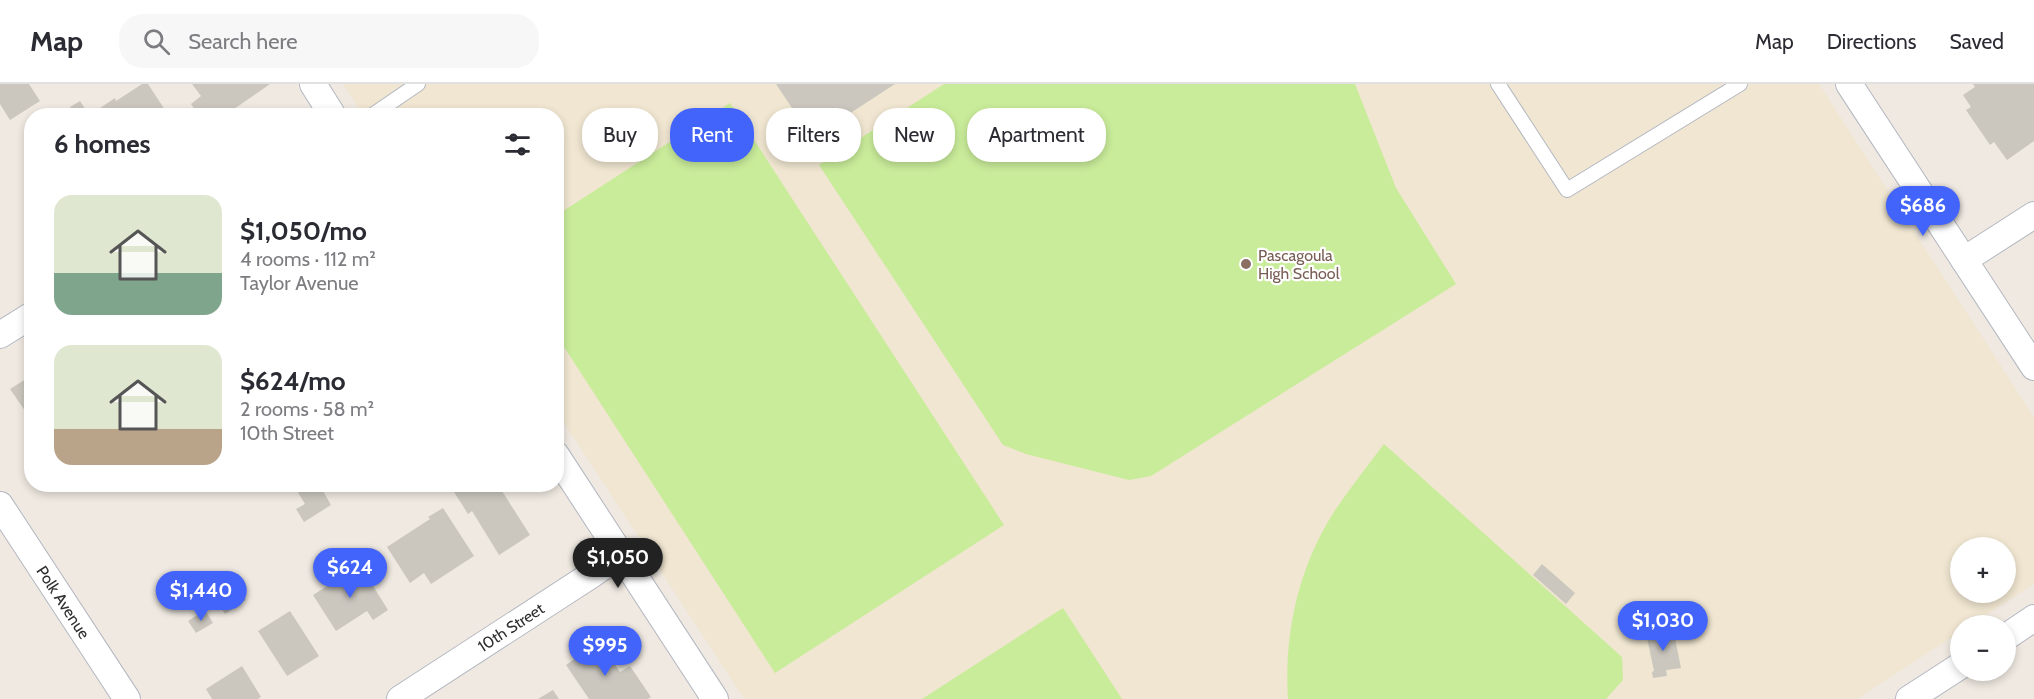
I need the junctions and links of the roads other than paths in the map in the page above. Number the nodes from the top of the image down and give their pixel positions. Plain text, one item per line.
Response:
1 (313, 84) edge
2 (418, 84) edge
3 (1498, 84) edge
4 (1740, 84) edge
5 (1849, 84) edge
6 (328, 108) edge
7 (383, 108) edge
8 (2034, 215) edge
9 (1964, 260) junction
10 (24, 320) edge
11 (0, 335) edge
12 (2034, 367) edge
13 (564, 467) edge
14 (0, 505) edge
15 (621, 554) junction
16 (2034, 618) edge
17 (2016, 630) edge
18 (1950, 672) edge
19 (127, 699) edge
20 (400, 699) edge
21 (715, 699) edge
22 (1909, 699) edge

1 - 6 street
2 - 7 lane
3 - 4 lane
5 - 9 street
8 - 9 street
9 - 12 street
10 - 11 street
13 - 15 street
14 - 19 street, Polk Avenue
15 - 20 street, 10th Street
15 - 21 street
16 - 17 street
18 - 22 street

